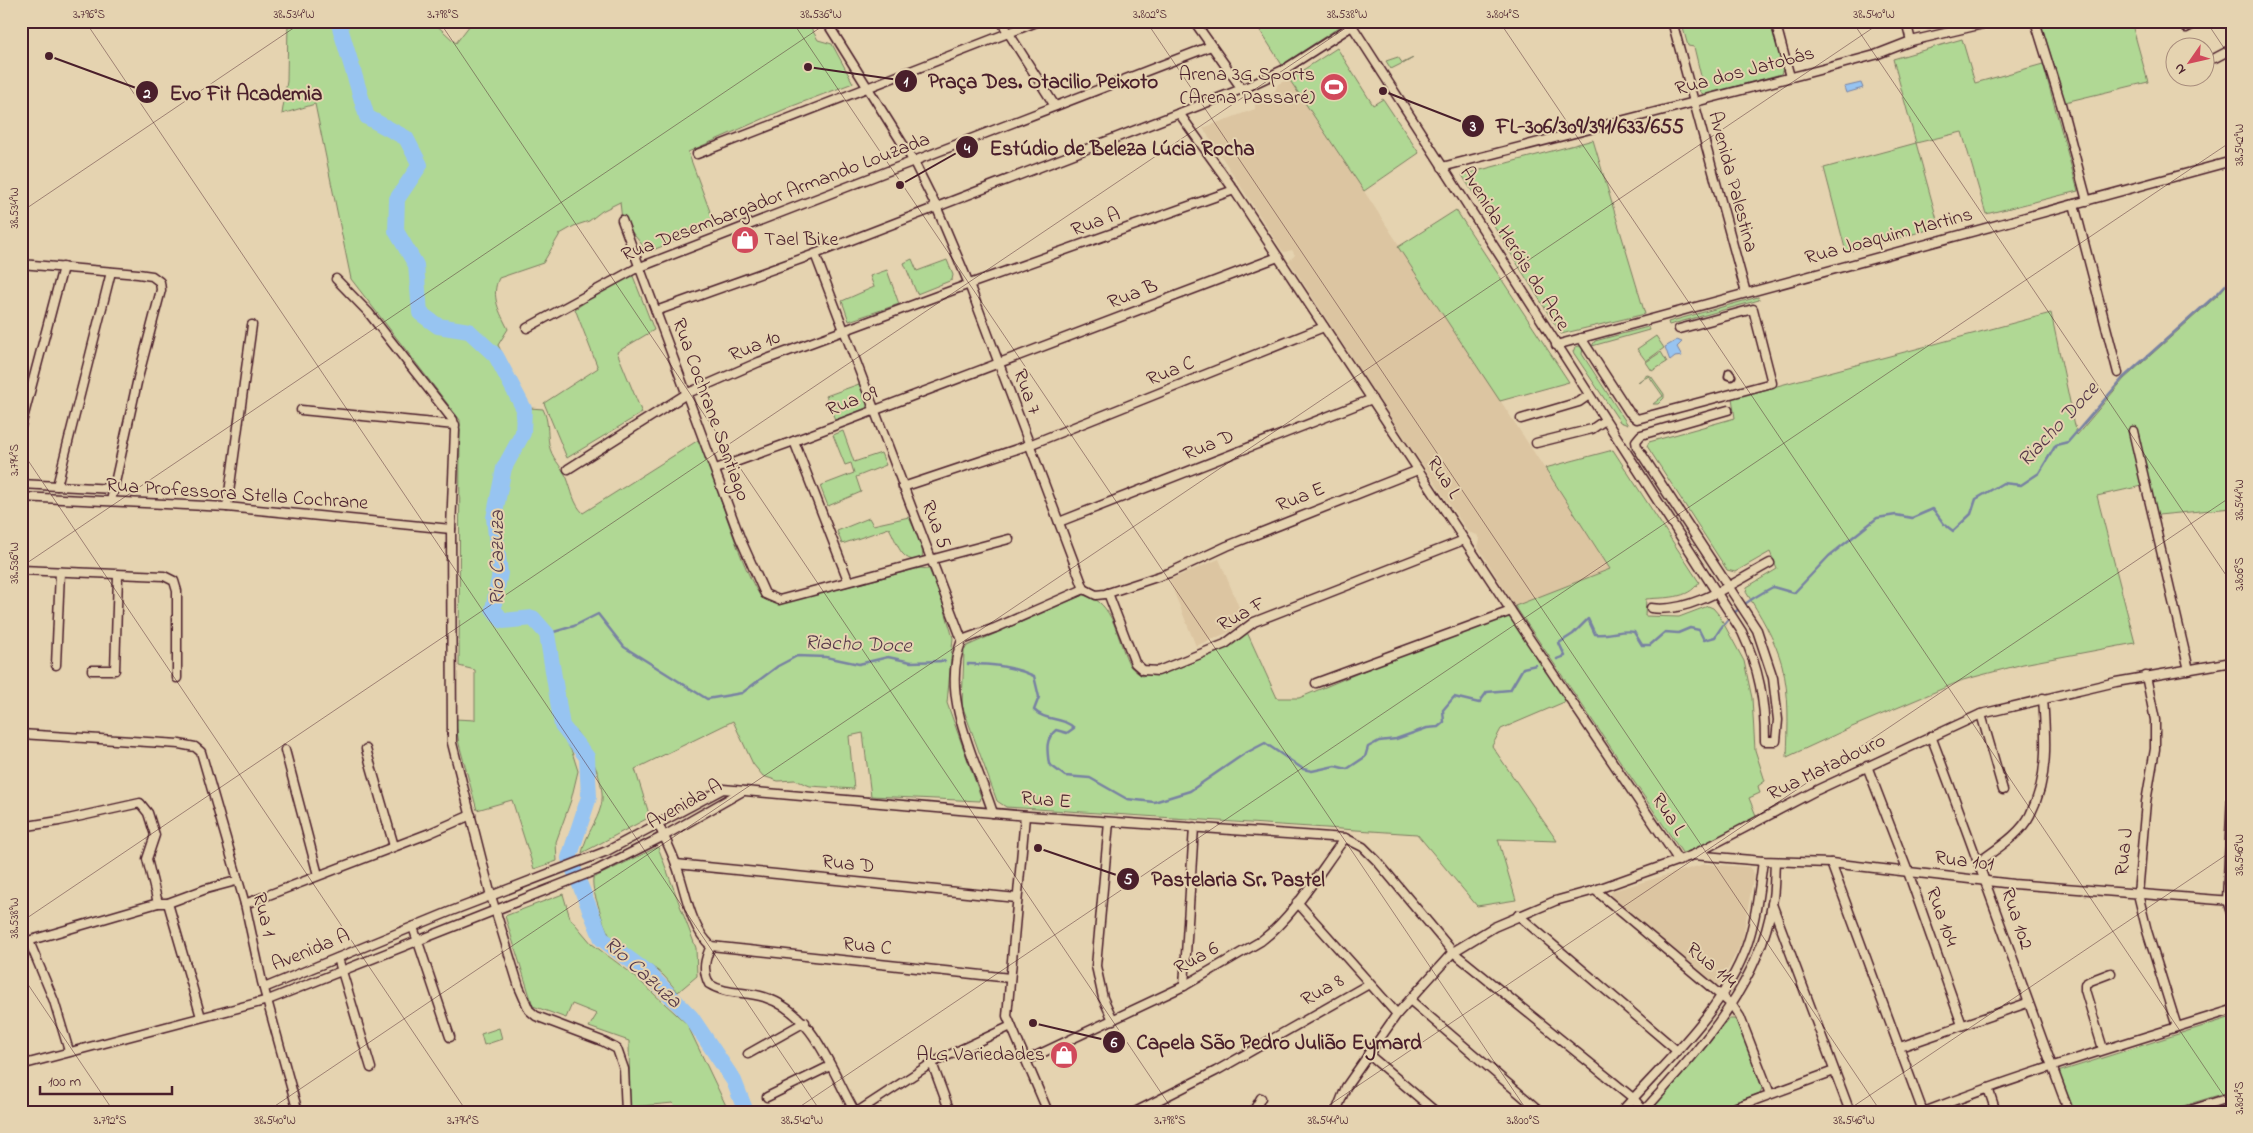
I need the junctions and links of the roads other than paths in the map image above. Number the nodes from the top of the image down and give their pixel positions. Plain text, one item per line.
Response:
1 (826, 21) edge
2 (1001, 21) edge
3 (1039, 21) edge
4 (1194, 21) edge
5 (1672, 21) edge
6 (1775, 21) edge
7 (1906, 21) edge
8 (1996, 21) edge
9 (2035, 21) edge
10 (2200, 21) edge
11 (1350, 24) edge
12 (1959, 25) edge
13 (2186, 28) dead end
14 (1009, 33) junction
15 (1911, 41) junction
16 (1211, 46) junction
17 (2232, 48) edge
18 (2216, 57) edge
19 (1790, 77) junction
20 (868, 88) junction
21 (1242, 88) junction
22 (1694, 103) junction
23 (1055, 106) junction
24 (1180, 113) junction
25 (697, 154) dead end
26 (2232, 161) edge
27 (914, 162) junction
28 (1442, 167) junction
29 (1234, 190) junction
30 (2087, 200) junction
31 (2074, 204) junction
32 (936, 206) junction
33 (622, 220) dead end
34 (815, 254) junction
35 (1278, 256) junction
36 (21, 264) edge
37 (63, 267) junction
38 (640, 267) junction
39 (111, 272) junction
40 (336, 279) dead end
41 (969, 284) junction
42 (1746, 293) junction
43 (656, 311) junction
44 (252, 325) dead end
45 (1324, 327) junction
46 (527, 328) dead end
47 (1679, 329) dead end
48 (845, 330) junction
49 (1581, 338) junction
50 (1556, 345) junction
51 (999, 364) junction
52 (2118, 373) dead end
53 (688, 393) junction
54 (1589, 395) junction
55 (1372, 399) junction
56 (301, 410) dead end
57 (875, 410) junction
58 (1728, 410) dead end
59 (1521, 419) dead end
60 (1605, 420) junction
61 (21, 426) edge
62 (455, 426) junction
63 (2133, 431) dead end
64 (794, 441) junction
65 (1536, 444) dead end
66 (1028, 445) junction
67 (568, 469) dead end
68 (716, 469) junction
69 (1418, 470) junction
70 (21, 484) edge
71 (57, 486) junction
72 (903, 487) junction
73 (113, 489) junction
74 (21, 497) edge
75 (111, 501) junction
76 (227, 507) junction
77 (1059, 522) junction
78 (451, 529) junction
79 (1009, 539) dead end
80 (1464, 540) junction
81 (931, 560) junction
82 (1770, 563) dead end
83 (21, 570) edge
84 (60, 572) junction
85 (118, 576) junction
86 (848, 580) junction
87 (1728, 586) junction
88 (1084, 589) junction
89 (1716, 591) junction
90 (1108, 593) junction
91 (1651, 608) dead end
92 (1511, 611) junction
93 (962, 640) junction
94 (2232, 662) edge
95 (56, 665) dead end
96 (92, 670) dead end
97 (2189, 670) junction
98 (2146, 676) junction
99 (177, 678) dead end
100 (1316, 683) dead end
101 (2043, 698) junction
102 (1981, 714) junction
103 (21, 734) edge
104 (1931, 736) junction
105 (366, 749) dead end
106 (284, 750) dead end
107 (1867, 766) junction
108 (745, 790) junction
109 (2003, 790) dead end
110 (2232, 793) edge
111 (994, 813) junction
112 (471, 815) junction
113 (1025, 816) junction
114 (1109, 822) junction
115 (658, 824) junction
116 (21, 827) edge
117 (1194, 827) junction
118 (664, 836) junction
119 (1345, 838) junction
120 (394, 846) junction
121 (1693, 855) junction
122 (1679, 861) junction
123 (1763, 861) junction
124 (1775, 862) junction
125 (1979, 862) junction
126 (1830, 863) junction
127 (676, 864) junction
128 (1908, 872) junction
129 (318, 874) junction
130 (1986, 880) junction
131 (236, 881) junction
132 (1595, 890) junction
133 (2138, 894) junction
134 (491, 896) junction
135 (1017, 898) junction
136 (2229, 900) edge
137 (1297, 902) junction
138 (158, 903) junction
139 (168, 903) junction
140 (244, 904) junction
141 (1772, 904) junction
142 (496, 911) junction
143 (1518, 915) junction
144 (2232, 916) edge
145 (413, 927) junction
146 (416, 940) junction
147 (25, 942) edge
148 (711, 946) junction
149 (1453, 952) junction
150 (338, 958) junction
151 (342, 972) junction
152 (2111, 973) dead end
153 (1010, 978) junction
154 (1369, 984) junction
155 (1184, 986) junction
156 (264, 988) junction
157 (1720, 996) junction
158 (268, 1000) junction
159 (1410, 1000) junction
160 (2027, 1003) junction
161 (1732, 1005) junction
162 (2232, 1010) edge
163 (1397, 1014) junction
164 (201, 1017) junction
165 (1113, 1020) junction
166 (805, 1022) junction
167 (1962, 1025) junction
168 (1011, 1026) junction
169 (2177, 1027) junction
170 (450, 1037) dead end
171 (1900, 1046) junction
172 (2103, 1049) junction
173 (1676, 1050) junction
174 (68, 1051) junction
175 (748, 1054) dead end
176 (1368, 1054) junction
177 (1027, 1060) junction
178 (932, 1063) junction
179 (21, 1065) edge
180 (830, 1066) junction
181 (2052, 1066) junction
182 (371, 1068) dead end
183 (1834, 1071) junction
184 (1988, 1088) junction
185 (1770, 1094) junction
186 (767, 1097) dead end
187 (2232, 1097) edge
188 (1261, 1098) dead end
189 (1633, 1098) junction
190 (1644, 1111) edge
191 (298, 1112) edge
192 (626, 1112) edge
193 (856, 1112) edge
194 (950, 1112) edge
195 (1048, 1112) edge
196 (1135, 1112) edge
197 (1253, 1112) edge
198 (1336, 1112) edge
199 (1436, 1112) edge
200 (1541, 1112) edge
201 (1621, 1112) edge
202 (1723, 1112) edge
203 (1850, 1112) edge
204 (1923, 1112) edge
205 (1996, 1112) edge
206 (2068, 1112) edge
207 (2184, 1112) edge

1 - 20 street, Rua 7
2 - 14 street
3 - 14 street
4 - 16 street
5 - 22 street, Avenida Palestina
6 - 19 street
7 - 15 street
8 - 12 street, Rua dos Jatobás
9 - 30 street
10 - 13 street
11 - 21 street
11 - 28 street, Avenida Heróis do Acre
12 - 15 street, Rua dos Jatobás
14 - 20 street
14 - 23 street
15 - 19 street, Rua dos Jatobás
16 - 21 street
16 - 23 street, Rua Desembargador Armando Louzada
17 - 18 street
19 - 22 street, Rua dos Jatobás
20 - 25 street
20 - 27 street, Rua 7
21 - 24 street
22 - 28 street, Rua dos Jatobás
22 - 42 street, Avenida Palestina
23 - 27 street, Rua Desembargador Armando Louzada
24 - 29 street, Rua L
24 - 32 street
26 - 30 street, Rua Joaquim Martins
27 - 32 street, Rua 7
27 - 38 street, Rua Desembargador Armando Louzada
28 - 50 street, Avenida Heróis do Acre
29 - 35 street, Rua L
29 - 41 street, Rua A
30 - 31 street, Rua Joaquim Martins
31 - 42 street, Rua Joaquim Martins
31 - 52 street
32 - 34 street
32 - 41 street, Rua 7
33 - 38 street, Rua Cochrane Santiago
34 - 43 street
34 - 48 street, Rua 5
35 - 45 street, Rua L
35 - 51 street, Rua B
36 - 37 street
37 - 39 street
37 - 61 street
38 - 43 street, Rua Cochrane Santiago
38 - 46 street, Rua Desembargador Armando Louzada
39 - 71 street
39 - 73 street
40 - 62 street
41 - 48 street, Rua 10
41 - 51 street, Rua 7
42 - 49 street, Rua Joaquim Martins
43 - 53 street, Rua Cochrane Santiago
44 - 76 street
45 - 55 street, Rua L
45 - 66 street, Rua C
47 - 49 street
48 - 53 street, Rua 10
48 - 57 street, Rua 5
49 - 50 street, Rua Joaquim Martins
50 - 54 street, Avenida Heróis do Acre
51 - 57 street, Rua 09
51 - 66 street, Rua 7
53 - 67 street, Rua 10
53 - 68 street, Rua Cochrane Santiago
54 - 59 street
54 - 60 street, Avenida Heróis do Acre
55 - 69 street, Rua L
55 - 77 street, Rua D
56 - 62 street
57 - 64 street, Rua 09
57 - 72 street, Rua 5
58 - 87 street
60 - 65 street
60 - 89 street, Avenida Heróis do Acre
62 - 78 street
63 - 97 street
64 - 68 street, Rua 09
64 - 86 street
66 - 72 street
66 - 77 street, Rua 7
68 - 86 street, Rua Cochrane Santiago
69 - 80 street, Rua L
69 - 90 street, Rua E
70 - 71 street
71 - 73 street
72 - 81 street, Rua 5
73 - 75 street
74 - 75 street, Rua Professora Stella Cochrane
75 - 76 street, Rua Professora Stella Cochrane
76 - 78 street, Rua Professora Stella Cochrane
77 - 88 street, Rua 7
78 - 112 street
79 - 81 street
80 - 90 street, Rua F
80 - 92 street, Rua L
81 - 86 street
81 - 93 street, Rua 5
82 - 87 street
83 - 84 street
84 - 85 street
84 - 95 street
85 - 96 street
85 - 99 street
87 - 89 street
87 - 89 street, Avenida Heróis do Acre
88 - 90 street, Rua E
88 - 93 street
89 - 91 street
92 - 100 street
92 - 122 street, Rua L
93 - 111 street
94 - 97 street, Rua Matadouro
97 - 98 street, Rua Matadouro
98 - 101 street, Rua Matadouro
98 - 133 street, Rua J
101 - 102 street, Rua Matadouro
101 - 125 street
102 - 104 street, Rua Matadouro
102 - 109 street
103 - 131 street, Rua 1
104 - 107 street, Rua Matadouro
104 - 125 street, Rua 102
105 - 120 street
106 - 129 street
107 - 121 street, Rua Matadouro
107 - 128 street, Rua 104
108 - 111 street, Rua E
108 - 115 street, Avenida A
108 - 118 street, Avenida A
110 - 136 street
111 - 113 street, Rua E
112 - 120 street
112 - 134 street
113 - 114 street, Rua E
113 - 135 street
114 - 117 street, Rua E
114 - 165 street
115 - 118 street
115 - 134 street, Avenida A
116 - 138 street
117 - 119 street, Rua E
117 - 155 street
118 - 127 street
118 - 142 street, Avenida A
119 - 137 street, Rua 6
119 - 149 street
120 - 129 street
121 - 122 street, Rua Matadouro
121 - 123 street, Rua 101
122 - 132 street, Rua Matadouro
123 - 124 street, Rua 101
123 - 157 street
124 - 126 street, Rua 101
124 - 141 street
125 - 130 street, Rua 102
126 - 128 street, Rua 101
126 - 171 street
127 - 135 street, Rua D
127 - 148 street
128 - 130 street, Rua 101
128 - 167 street, Rua 104
129 - 140 street
130 - 133 street, Rua 101
130 - 160 street, Rua 102
131 - 139 street
131 - 140 street, Rua 1
132 - 143 street, Rua Matadouro
132 - 157 street, Rua 114
133 - 136 street, Rua 101
133 - 169 street, Rua J
134 - 142 street
134 - 145 street, Avenida A
135 - 153 street
136 - 144 street
137 - 154 street
137 - 155 street, Rua 6
138 - 139 street
138 - 147 street
139 - 164 street
140 - 156 street, Rua 1
141 - 161 street
141 - 183 street
142 - 146 street, Avenida A
142 - 192 street
143 - 149 street, Rua Matadouro
143 - 173 street
145 - 146 street
145 - 150 street, Avenida A
146 - 151 street, Avenida A
146 - 170 street
147 - 174 street
148 - 153 street, Rua C
148 - 166 street
149 - 159 street
149 - 189 street
150 - 151 street
150 - 156 street, Avenida A
151 - 158 street, Avenida A
151 - 182 street
152 - 172 street
153 - 168 street
154 - 163 street
154 - 196 street, Rua 8
155 - 165 street, Rua 6
156 - 158 street, Rua 1
157 - 161 street, Rua 114
157 - 173 street
158 - 164 street, Avenida A
158 - 191 street, Rua 1
159 - 163 street
159 - 200 street
160 - 167 street
160 - 181 street, Rua 102
161 - 185 street, Rua 114
161 - 190 street
162 - 169 street
163 - 176 street
164 - 174 street, Avenida A
165 - 177 street, Rua 6
166 - 175 street
166 - 180 street
167 - 171 street
168 - 177 street
168 - 178 street
169 - 172 street
171 - 204 street
172 - 181 street
173 - 189 street
174 - 179 street, Avenida A
176 - 198 street
176 - 199 street
177 - 195 street
178 - 193 street
178 - 194 street
180 - 186 street
180 - 193 street
181 - 184 street
181 - 206 street, Rua 102
183 - 185 street
183 - 203 street
184 - 204 street
184 - 205 street
185 - 202 street
187 - 207 street
188 - 197 street
189 - 190 street
189 - 201 street

